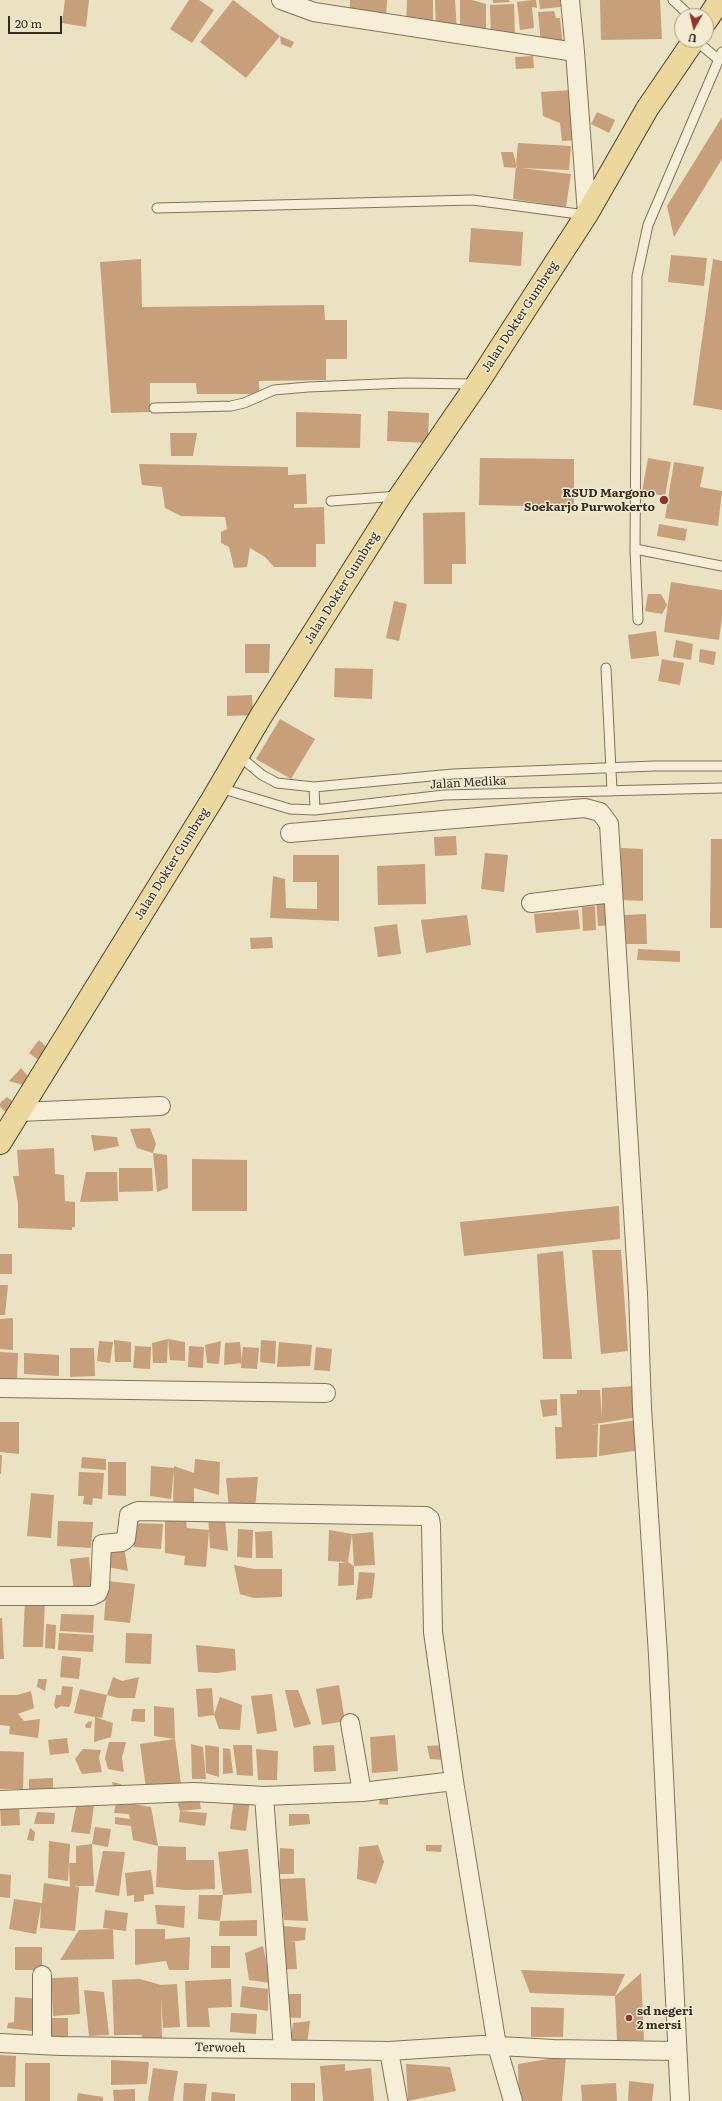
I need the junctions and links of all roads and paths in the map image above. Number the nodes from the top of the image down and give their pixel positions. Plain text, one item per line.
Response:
1 (282, 0) edge
2 (570, 0) edge
3 (673, 0) edge
4 (720, 0) edge
5 (313, 6) edge
6 (682, 8) edge
7 (714, 9) edge
8 (689, 48) edge
9 (707, 48) edge
10 (576, 52) junction
11 (720, 56) edge
12 (157, 208) dead end
13 (586, 215) junction
14 (477, 384) junction
15 (154, 408) dead end
16 (400, 496) junction
17 (331, 501) dead end
18 (635, 549) junction
19 (722, 566) edge
20 (638, 620) dead end
21 (606, 668) dead end
22 (238, 755) junction
23 (722, 766) edge
24 (611, 769) junction
25 (219, 787) junction
26 (314, 788) junction
27 (722, 788) edge
28 (612, 790) junction
29 (315, 810) junction
30 (290, 833) dead end
31 (613, 893) junction
32 (531, 904) dead end
33 (161, 1106) dead end
34 (19, 1112) junction
35 (0, 1143) edge
36 (0, 1388) edge
37 (326, 1393) dead end
38 (0, 1596) edge
39 (350, 1723) dead end
40 (454, 1781) junction
41 (362, 1792) junction
42 (264, 1796) junction
43 (0, 1800) edge
44 (42, 1975) dead end
45 (0, 2043) edge
46 (42, 2045) junction
47 (489, 2046) junction
48 (283, 2049) junction
49 (389, 2050) junction
50 (677, 2050) junction
51 (398, 2101) edge
52 (513, 2101) edge
53 (680, 2101) edge

1 - 5 street
2 - 10 street
3 - 6 lane
4 - 7 main road
5 - 10 street
8 - 13 main road, Jalan Dokter Gumbreg
9 - 11 lane
10 - 13 street
11 - 18 lane
12 - 13 lane
13 - 14 main road, Jalan Dokter Gumbreg
14 - 15 lane
14 - 16 main road, Jalan Dokter Gumbreg
16 - 17 lane
16 - 22 main road, Jalan Dokter Gumbreg
18 - 19 lane
18 - 20 lane
21 - 24 lane
22 - 25 main road, Jalan Dokter Gumbreg
22 - 26 lane, Jalan Medika
23 - 24 lane, Jalan Medika
24 - 26 lane, Jalan Medika
24 - 28 lane
25 - 29 lane, Jalan Medika
25 - 34 main road, Jalan Dokter Gumbreg
26 - 29 lane
27 - 28 lane, Jalan Medika
28 - 29 lane, Jalan Medika
30 - 31 street
31 - 32 street
31 - 50 street
33 - 34 street
34 - 35 main road, Jalan Dokter Gumbreg
36 - 37 street
38 - 40 street
39 - 41 street
40 - 41 street
40 - 47 street
41 - 42 street
42 - 43 street
42 - 48 street
44 - 46 street
45 - 46 street, Terwoeh
46 - 48 street, Terwoeh
47 - 49 street, Terwoeh
47 - 50 street, Terwoeh
47 - 52 street
48 - 49 street, Terwoeh
49 - 51 street
50 - 53 street

